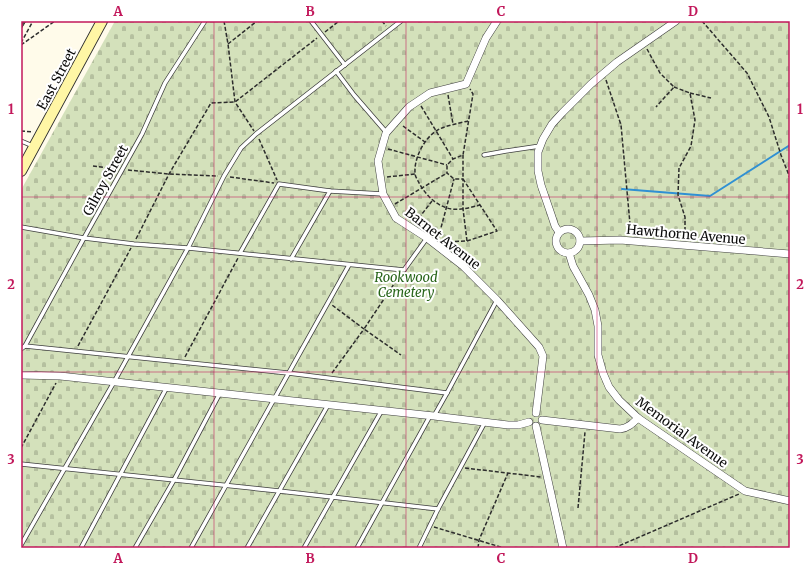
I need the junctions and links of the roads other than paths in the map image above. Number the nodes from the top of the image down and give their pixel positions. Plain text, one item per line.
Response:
1 (102, 21) edge
2 (204, 21) edge
3 (311, 21) edge
4 (401, 21) edge
5 (497, 21) edge
6 (676, 21) edge
7 (344, 65) junction
8 (336, 71) junction
9 (386, 132) junction
10 (21, 141) edge
11 (540, 146) junction
12 (34, 147) junction
13 (484, 155) dead end
14 (21, 171) edge
15 (330, 190) junction
16 (383, 194) junction
17 (21, 227) edge
18 (559, 232) junction
19 (84, 238) junction
20 (427, 238) junction
21 (580, 241) junction
22 (188, 248) junction
23 (240, 253) junction
24 (569, 253) junction
25 (790, 254) edge
26 (292, 259) junction
27 (349, 265) junction
28 (497, 300) junction
29 (25, 346) junction
30 (21, 349) edge
31 (128, 357) junction
32 (288, 373) junction
33 (21, 375) edge
34 (114, 382) junction
35 (167, 387) junction
36 (220, 393) junction
37 (447, 393) junction
38 (274, 399) junction
39 (328, 405) junction
40 (382, 410) junction
41 (536, 413) junction
42 (432, 415) junction
43 (638, 418) junction
44 (542, 420) junction
45 (485, 422) junction
46 (528, 422) junction
47 (536, 426) junction
48 (21, 464) edge
49 (65, 468) junction
50 (120, 474) junction
51 (174, 480) junction
52 (226, 485) junction
53 (279, 491) junction
54 (332, 497) junction
55 (383, 502) junction
56 (790, 502) edge
57 (438, 509) junction
58 (21, 545) edge
59 (81, 548) edge
60 (135, 548) edge
61 (191, 548) edge
62 (247, 548) edge
63 (304, 548) edge
64 (357, 548) edge
65 (418, 548) edge
66 (563, 548) edge

1 - 12 main road, East Street
2 - 19 lane, Gilroy Street
3 - 7 lane
4 - 7 lane
5 - 9 street, Barnet Avenue
6 - 11 street
7 - 8 lane
8 - 9 lane
8 - 22 lane
9 - 16 street, Barnet Avenue
10 - 12 lane
11 - 13 lane
11 - 18 street
12 - 14 main road, East Street
15 - 16 lane
15 - 23 lane
15 - 26 lane
16 - 20 street, Barnet Avenue
17 - 19 lane
18 - 21 street
18 - 24 street
19 - 22 lane
19 - 29 lane, Gilroy Street
20 - 27 lane
20 - 28 street, Barnet Avenue
21 - 24 street
21 - 25 street, Hawthorne Avenue
22 - 23 lane
22 - 31 lane
23 - 26 lane
24 - 43 street, Memorial Avenue
26 - 27 lane
27 - 32 lane
28 - 37 lane
28 - 41 street, Barnet Avenue
29 - 30 lane, Gilroy Street
29 - 31 lane
31 - 32 lane
31 - 34 lane
32 - 37 lane
32 - 38 lane
33 - 34 street
34 - 35 street
34 - 49 lane
35 - 36 street
35 - 50 lane
36 - 38 street
36 - 51 lane
37 - 42 lane
38 - 39 street
38 - 52 lane
39 - 40 street
39 - 53 lane
40 - 42 street
40 - 54 lane
41 - 44 street
41 - 46 street
42 - 45 street
42 - 55 lane
43 - 44 street
43 - 56 street, Memorial Avenue
44 - 47 street
45 - 46 street
45 - 57 lane
46 - 47 street
47 - 66 street
48 - 49 lane
49 - 50 lane
49 - 58 lane
50 - 51 lane
50 - 59 lane
51 - 52 lane
51 - 60 lane
52 - 53 lane
52 - 61 lane
53 - 54 lane
53 - 62 lane
54 - 55 lane
54 - 63 lane
55 - 57 lane
55 - 64 lane
57 - 65 lane

